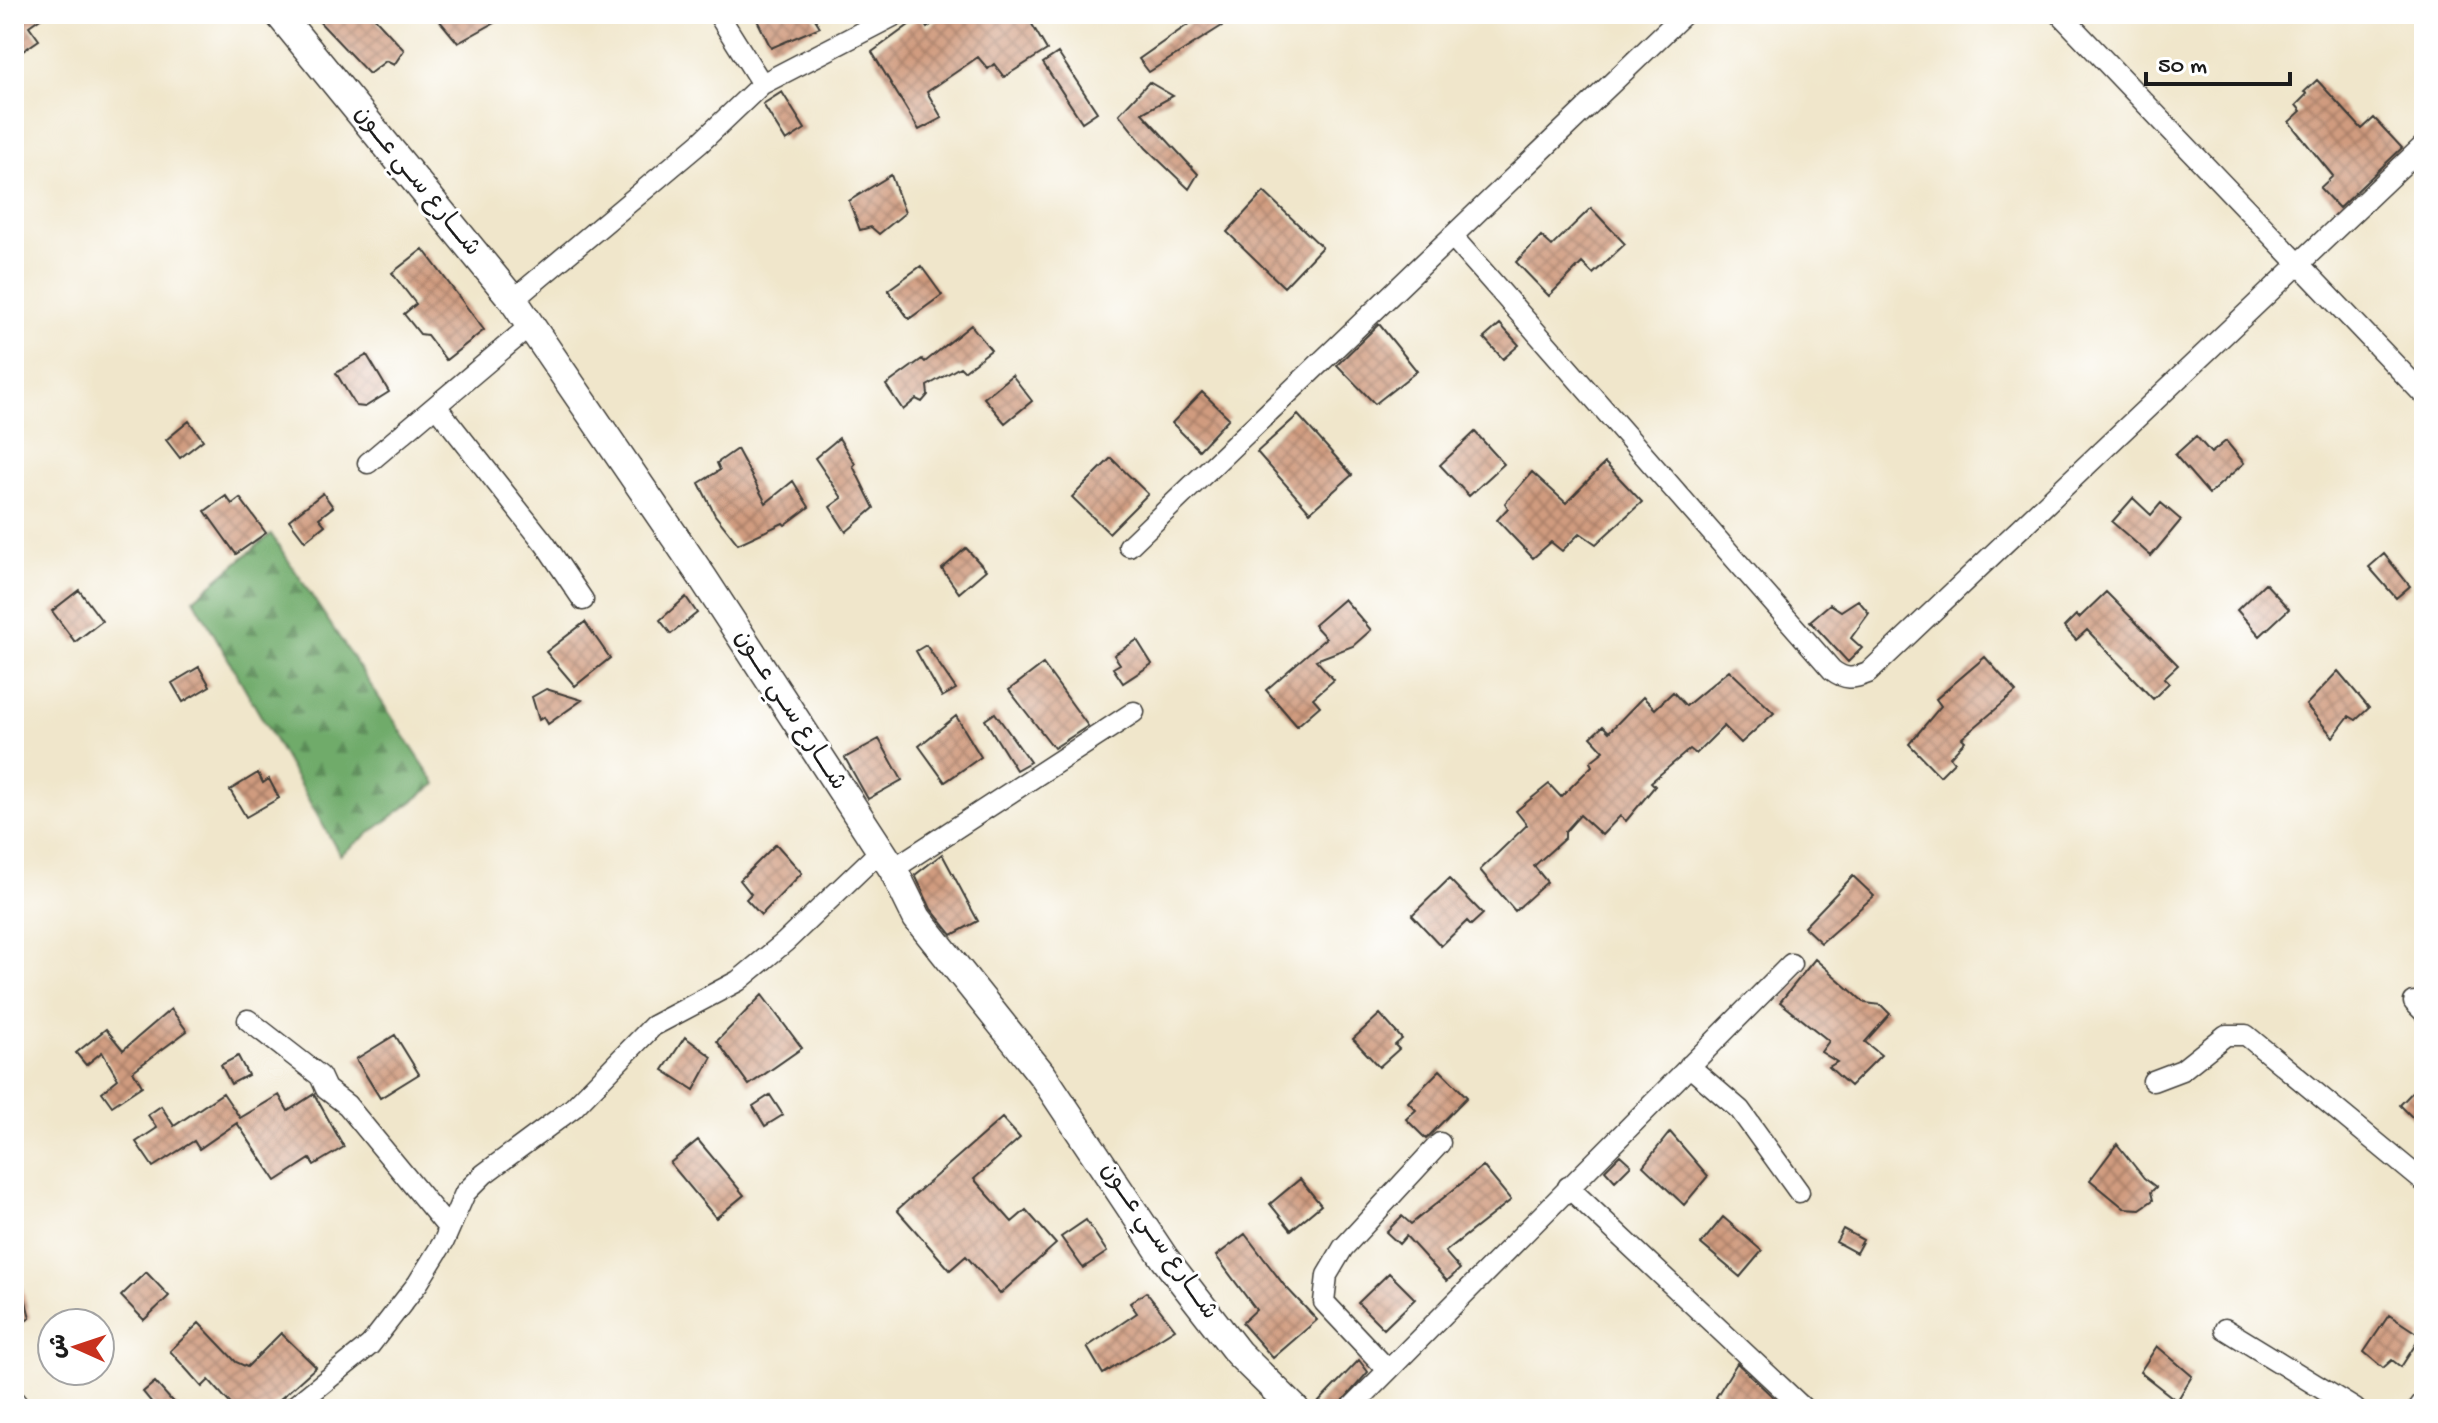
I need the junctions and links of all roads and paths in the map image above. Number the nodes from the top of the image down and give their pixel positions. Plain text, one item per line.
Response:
1 (279, 14) edge
2 (718, 14) edge
3 (897, 14) edge
4 (1684, 14) edge
5 (2060, 14) edge
6 (762, 84) junction
7 (2424, 145) edge
8 (1452, 236) junction
9 (2300, 264) junction
10 (513, 300) junction
11 (530, 326) junction
12 (2424, 395) edge
13 (436, 406) junction
14 (368, 463) dead end
15 (1129, 546) dead end
16 (583, 600) dead end
17 (1134, 712) dead end
18 (886, 860) junction
19 (1791, 964) dead end
20 (248, 1020) dead end
21 (1689, 1066) junction
22 (2153, 1081) dead end
23 (1440, 1143) dead end
24 (2424, 1182) edge
25 (1568, 1187) junction
26 (1799, 1192) dead end
27 (449, 1229) junction
28 (2225, 1329) dead end
29 (1388, 1370) junction
30 (14, 1400) edge
31 (2424, 1401) edge
32 (1802, 1407) edge
33 (21, 1409) edge
34 (291, 1409) edge
35 (1295, 1409) edge
36 (1350, 1409) edge
37 (2355, 1409) edge
38 (2418, 1409) edge

1 - 10 street, شــــارع ســي عـــون
2 - 6 street
3 - 6 street
4 - 8 street
5 - 9 street
6 - 10 street
7 - 9 street
8 - 9 street
8 - 15 street
9 - 12 street
10 - 11 street, شــــارع ســي عـــون
11 - 13 street
11 - 18 street, شــــارع ســي عـــون
13 - 14 street
13 - 16 street
17 - 18 street
18 - 27 street
18 - 35 street, شــــارع ســي عـــون
19 - 21 street
20 - 27 street
21 - 25 street
21 - 26 street
22 - 24 street
23 - 29 street
25 - 29 street
25 - 32 street
27 - 34 street
28 - 37 street
29 - 36 street
30 - 33 street
31 - 38 street

